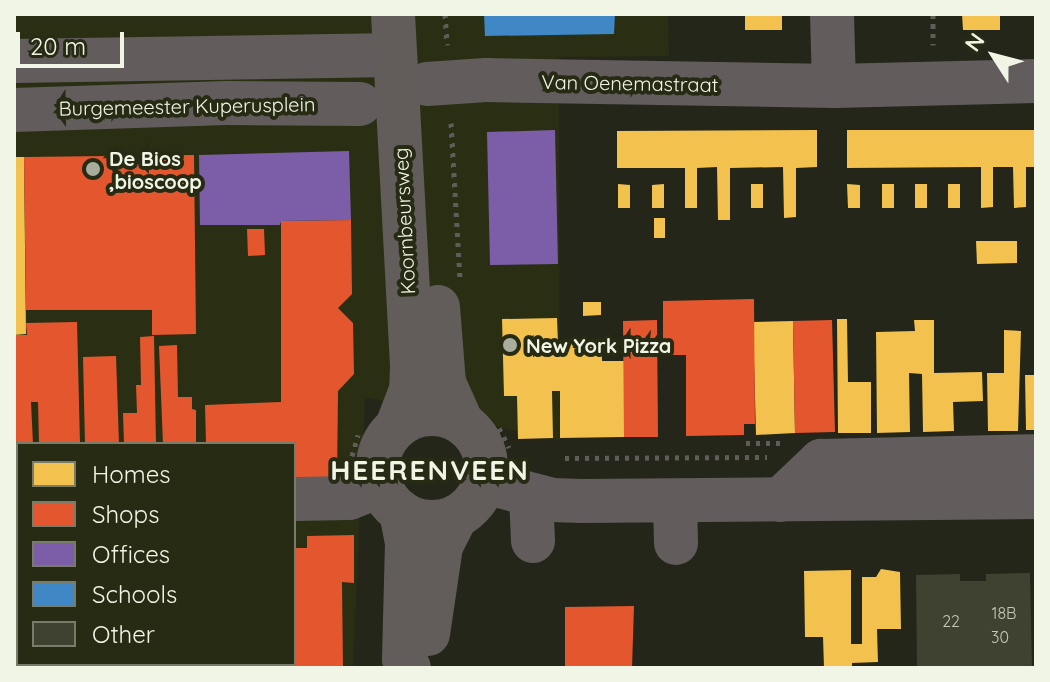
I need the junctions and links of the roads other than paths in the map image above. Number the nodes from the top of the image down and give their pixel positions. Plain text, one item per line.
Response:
1 (832, 14) edge
2 (418, 26) edge
3 (14, 61) edge
4 (1036, 81) edge
5 (427, 84) junction
6 (834, 86) junction
7 (360, 104) dead end
8 (14, 110) edge
9 (461, 421) junction
10 (397, 426) junction
11 (1036, 456) edge
12 (485, 482) junction
13 (531, 495) junction
14 (1036, 497) edge
15 (296, 499) edge
16 (377, 499) junction
17 (780, 500) junction
18 (456, 517) junction
19 (533, 541) dead end
20 (409, 668) edge
21 (418, 668) edge

1 - 6 street
2 - 3 street
2 - 5 main road, Koornbeursweg
2 - 10 main road, Koornbeursweg
4 - 6 street, Van Oenemastraat
5 - 6 street, Van Oenemastraat
5 - 9 main road, Koornbeursweg
7 - 8 street, Burgemeester Kuperusplein
9 - 10 main road
9 - 12 main road
10 - 16 main road
11 - 17 street
12 - 13 street
12 - 18 main road
13 - 17 street
13 - 19 street
14 - 17 street
15 - 16 street
16 - 18 main road
16 - 20 main road
18 - 21 main road

